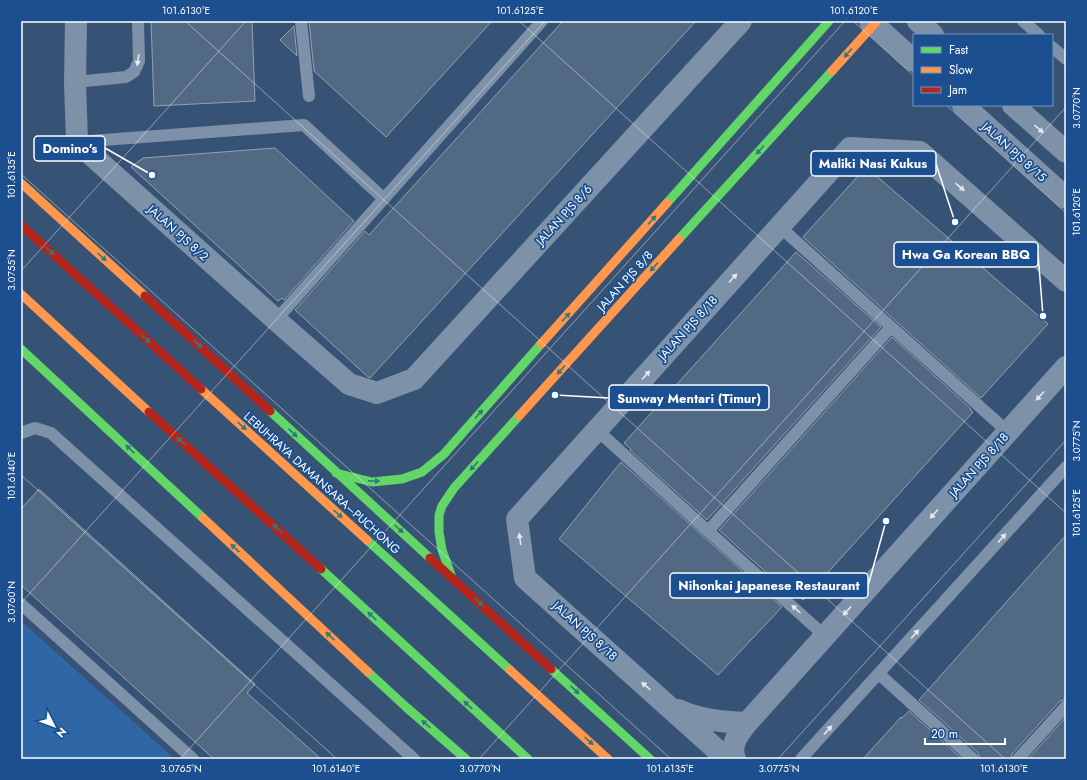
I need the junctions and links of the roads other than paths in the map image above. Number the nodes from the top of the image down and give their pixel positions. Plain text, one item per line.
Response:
1 (76, 21) edge
2 (138, 21) edge
3 (301, 21) edge
4 (542, 21) edge
5 (741, 21) edge
6 (829, 21) edge
7 (918, 21) edge
8 (1023, 21) edge
9 (874, 22) edge
10 (933, 34) edge
11 (1038, 34) edge
12 (1053, 48) edge
13 (913, 60) edge
14 (1066, 60) edge
15 (75, 82) junction
16 (309, 96) dead end
17 (964, 106) edge
18 (1014, 106) edge
19 (77, 142) junction
20 (1066, 152) edge
21 (21, 183) edge
22 (1066, 198) edge
23 (384, 199) junction
24 (21, 225) edge
25 (779, 226) junction
26 (1066, 281) edge
27 (21, 294) edge
28 (276, 320) junction
29 (891, 327) junction
30 (21, 349) edge
31 (1066, 367) edge
32 (377, 393) joint
33 (597, 430) junction
34 (21, 432) edge
35 (1008, 432) junction
36 (1065, 472) edge
37 (336, 473) junction
38 (708, 531) junction
39 (451, 575) junction
40 (21, 604) edge
41 (825, 636) junction
42 (879, 674) junction
43 (668, 706) junction
44 (1066, 706) edge
45 (746, 723) junction
46 (193, 759) edge
47 (414, 759) edge
48 (466, 759) edge
49 (528, 759) edge
50 (608, 759) edge
51 (650, 759) edge
52 (727, 759) edge
53 (735, 759) edge
54 (801, 759) edge
55 (974, 759) edge
56 (1018, 759) edge

1 - 15 street
2 -> 15 lane
3 - 16 lane
4 - 23 lane
5 - 32 street, JALAN PJS 8/6
37 -> 6 main road, JALAN PJS 8/8
7 - 10 street
8 - 11 lane
9 - 13 street
9 -> 39 main road, JALAN PJS 8/8
12 - 14 lane
15 - 19 street
17 - 22 street, JALAN PJS 8/15
18 -> 20 street
19 - 23 lane
19 - 28 street, JALAN PJS 8/2
21 -> 37 main road
23 - 28 lane
24 -> 50 main road, LEBUHRAYA DAMANSARA–PUCHONG
25 -> 26 street, JALAN PJS 8/18
25 - 29 lane
33 -> 25 street, JALAN PJS 8/18
49 -> 27 main road
28 - 32 street, JALAN PJS 8/2
29 - 35 lane
29 - 38 lane
48 -> 30 main road
31 -> 35 street, JALAN PJS 8/18
33 - 38 lane
43 -> 33 street, JALAN PJS 8/18
34 - 47 lane
35 -> 41 street, JALAN PJS 8/18
42 -> 36 lane
37 -> 39 main road
41 -> 38 lane
39 -> 51 main road
40 - 46 lane
41 - 45 street, JALAN PJS 8/18
54 -> 42 lane
42 - 55 lane
43 - 45 street, JALAN PJS 8/18
43 - 52 street, JALAN PJS 8/18
44 - 56 lane
45 - 53 street, JALAN PJS 8/18

